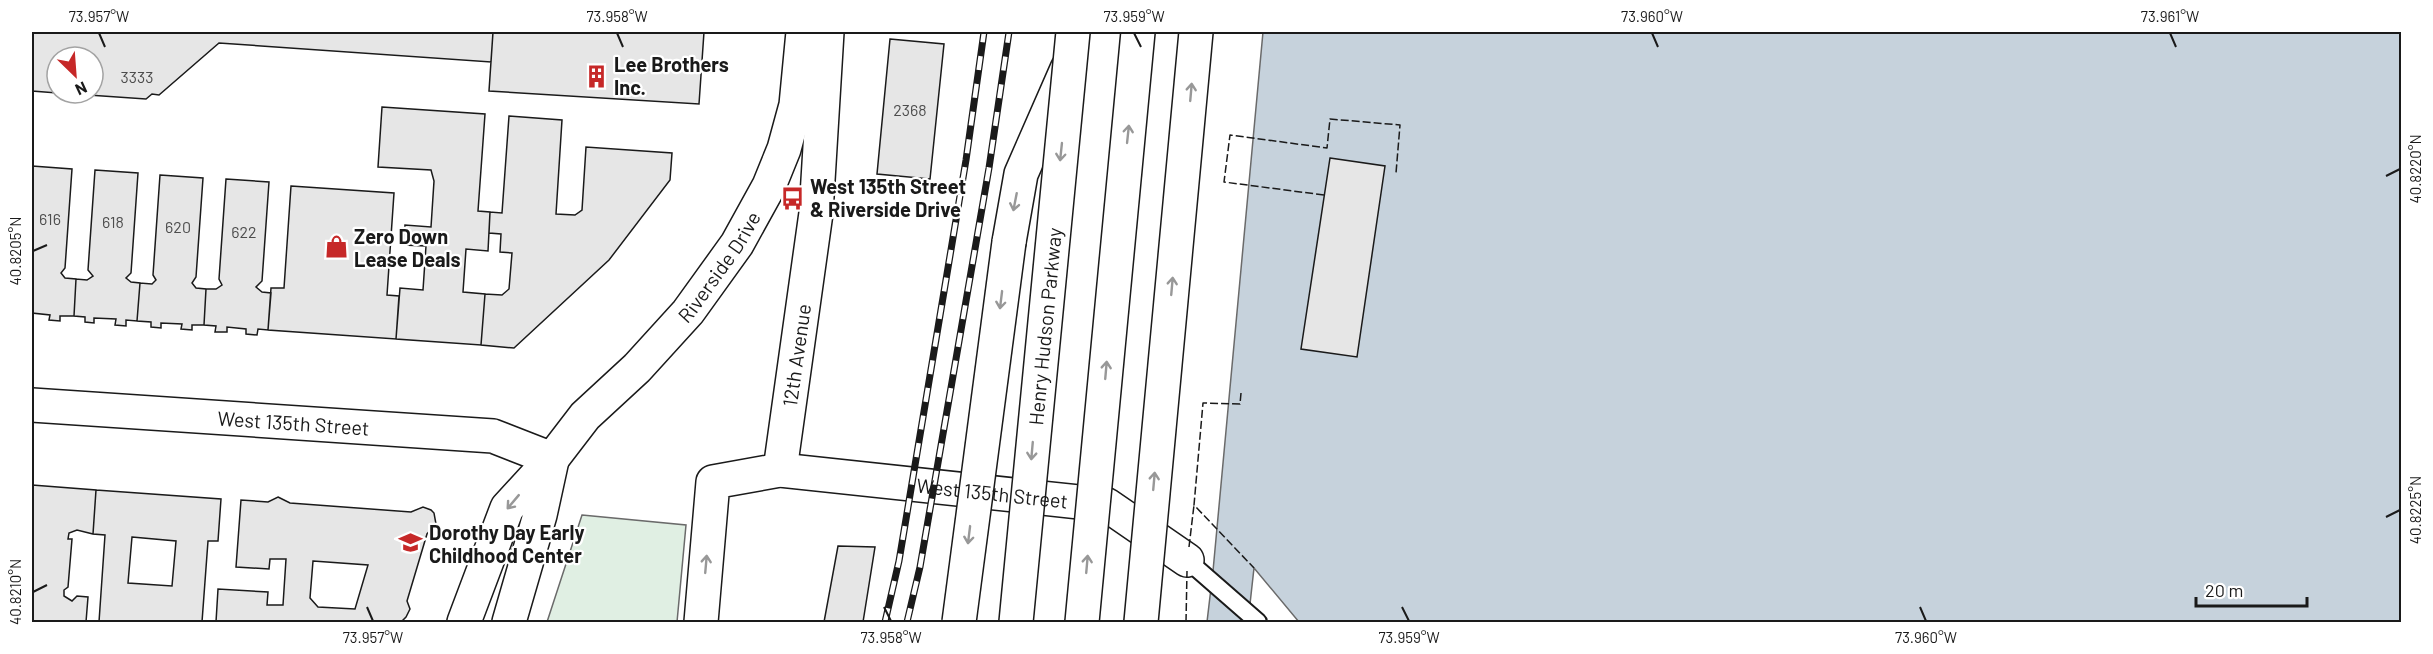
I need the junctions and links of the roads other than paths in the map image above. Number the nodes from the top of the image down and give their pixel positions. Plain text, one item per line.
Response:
1 (803, 32) edge
2 (827, 32) edge
3 (1073, 32) edge
4 (1084, 32) edge
5 (1138, 32) edge
6 (1196, 32) edge
7 (32, 405) edge
8 (552, 459) junction
9 (780, 470) junction
10 (1187, 560) joint
11 (464, 622) edge
12 (509, 622) edge
13 (700, 622) edge
14 (959, 622) edge
15 (1016, 622) edge
16 (1082, 622) edge
17 (1141, 622) edge
18 (1258, 622) edge

1 - 8 main road, Riverside Drive
2 - 9 main road, 12th Avenue
3 -> 15 main road, Henry Hudson Parkway, bridge
4 -> 14 main road, bridge
16 -> 5 main road, bridge
17 -> 6 main road, bridge
7 - 8 main road, West 135th Street
8 -> 11 main road, Riverside Drive
8 - 12 main road, Riverside Drive
9 - 10 main road, West 135th Street
13 -> 9 main road
10 - 18 lane

